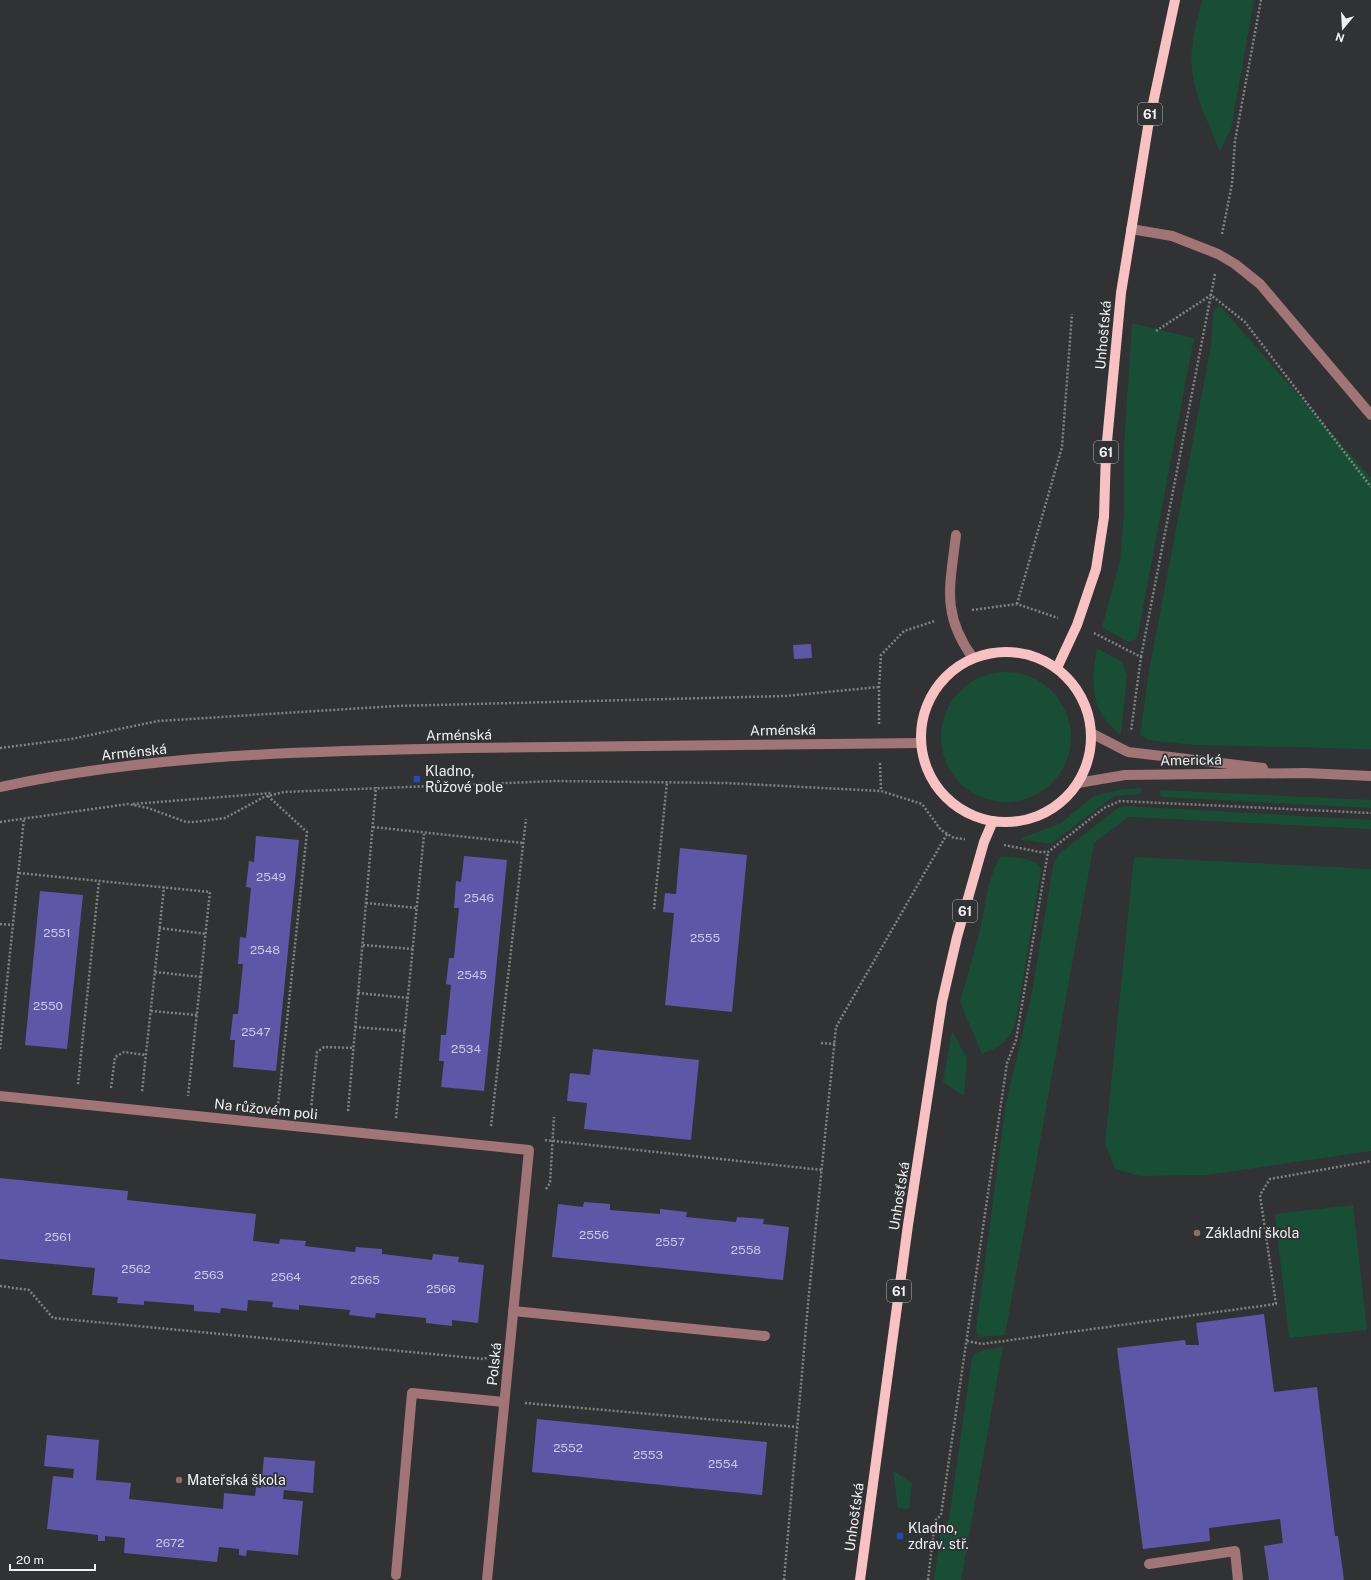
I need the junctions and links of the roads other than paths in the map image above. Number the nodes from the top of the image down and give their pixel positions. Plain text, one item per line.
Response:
1 (1175, 0) edge
2 (1131, 229) junction
3 (1371, 415) edge
4 (956, 535) dead end
5 (973, 658) junction
6 (1057, 668) junction
7 (1091, 733) junction
8 (921, 743) junction
9 (1305, 773) junction
10 (51, 776) junction
11 (1371, 776) edge
12 (0, 782) edge
13 (1078, 783) junction
14 (0, 787) edge
15 (993, 821) junction
16 (0, 1096) edge
17 (529, 1150) joint
18 (513, 1310) junction
19 (765, 1336) dead end
20 (504, 1402) junction
21 (1149, 1564) dead end
22 (396, 1575) dead end
23 (487, 1580) edge
24 (860, 1580) edge
25 (1238, 1580) edge

1 - 2 main road, Unhošťská / 61
2 - 3 street
2 - 6 main road, Unhošťská / 61
4 - 5 street
5 - 6 main road
5 - 8 main road
6 - 7 main road
7 - 9 street, Americká
7 - 13 main road
8 - 10 street, Arménská
8 - 15 main road
9 - 11 street, Americká
9 - 13 street, Americká
10 - 12 street
10 - 14 street, Arménská
13 - 15 main road
15 - 24 main road, Unhošťská / 61
16 - 17 street, Na růžovém poli
17 - 18 street, Polská
18 - 19 street
18 - 20 street, Polská
20 - 22 street
20 - 23 street, Polská
21 - 25 street

